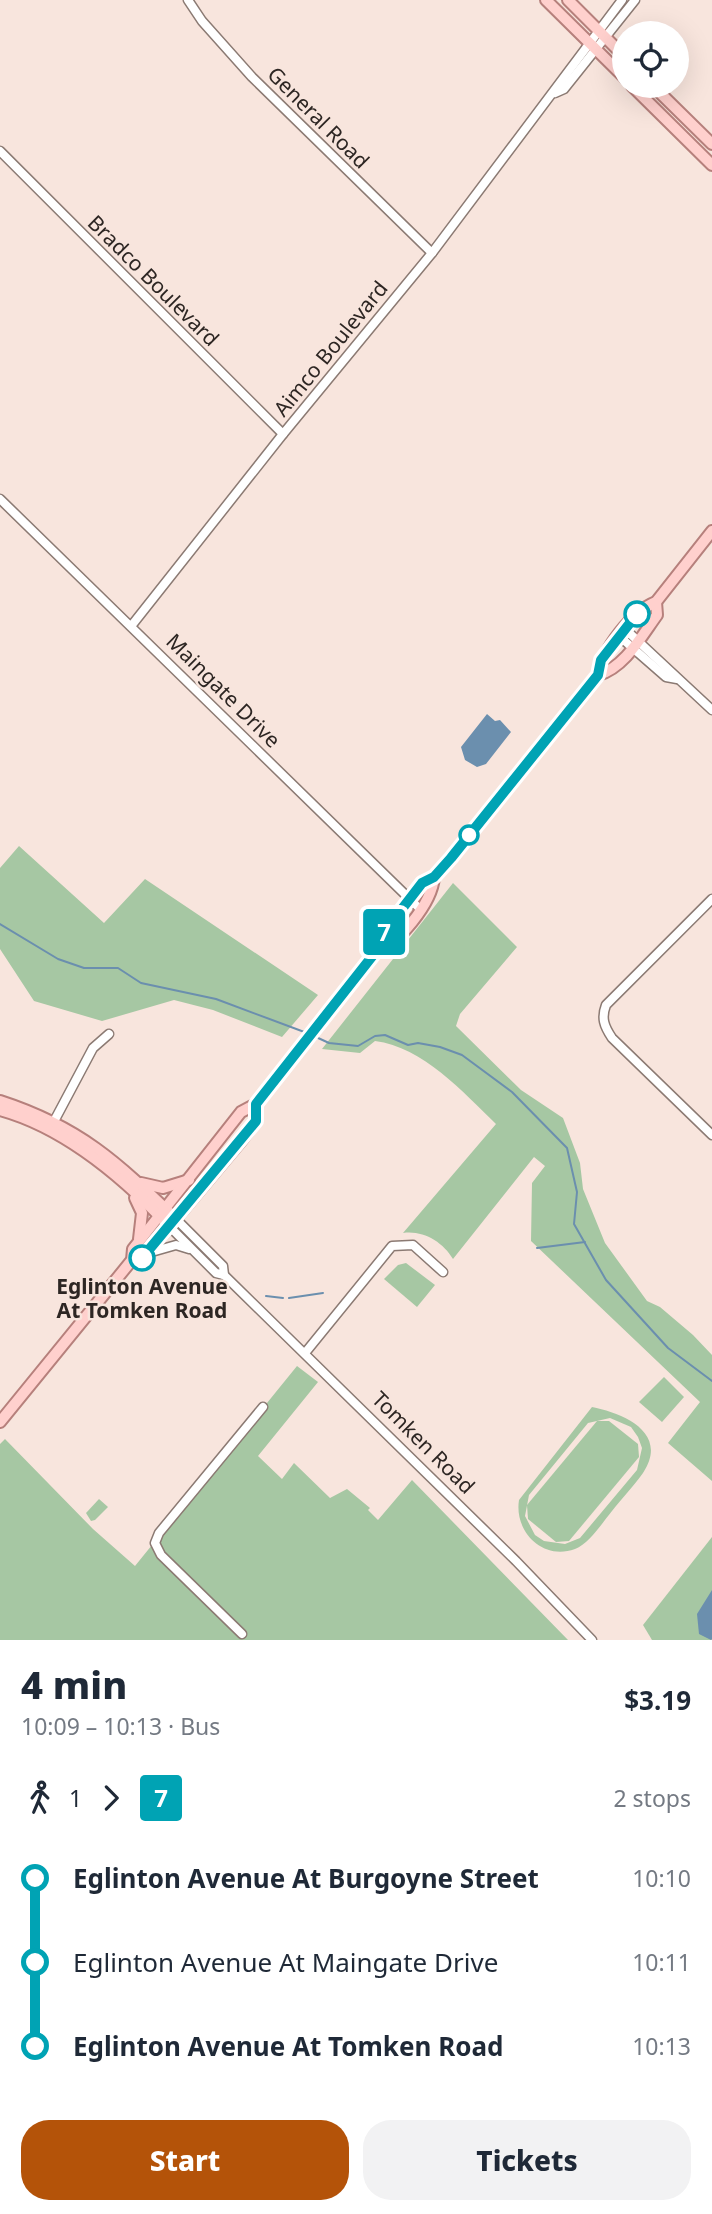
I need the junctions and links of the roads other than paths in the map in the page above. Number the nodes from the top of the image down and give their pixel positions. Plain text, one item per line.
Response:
1 (188, 0) edge
2 (547, 0) edge
3 (568, 0) edge
4 (621, 0) edge
5 (635, 0) edge
6 (602, 34) junction
7 (612, 44) edge
8 (593, 46) junction
9 (612, 65) edge
10 (644, 98) edge
11 (665, 98) edge
12 (687, 119) junction
13 (677, 131) junction
14 (712, 145) edge
15 (0, 151) edge
16 (712, 165) edge
17 (432, 253) junction
18 (283, 434) junction
19 (1, 503) edge
20 (712, 531) edge
21 (656, 602) junction
22 (132, 625) junction
23 (622, 633) junction
24 (635, 644) junction
25 (598, 675) junction
26 (712, 710) edge
27 (434, 877) junction
28 (712, 899) edge
29 (409, 900) junction
30 (420, 909) junction
31 (374, 954) junction
32 (109, 1034) dead end
33 (0, 1101) edge
34 (256, 1104) junction
35 (0, 1110) edge
36 (52, 1125) junction
37 (712, 1135) edge
38 (189, 1180) junction
39 (135, 1186) junction
40 (163, 1213) junction
41 (173, 1223) junction
42 (139, 1242) junction
43 (191, 1250) junction
44 (145, 1254) junction
45 (132, 1260) junction
46 (443, 1272) dead end
47 (224, 1275) junction
48 (305, 1353) junction
49 (263, 1406) dead end
50 (0, 1422) edge
51 (242, 1634) dead end
52 (592, 1640) edge

1 - 17 street, General Road
2 - 8 main road
3 - 6 main road
4 - 6 street, Aimco Boulevard
5 - 6 street, Aimco Boulevard
6 - 7 main road
6 - 8 street, Aimco Boulevard
8 - 9 main road
8 - 17 street, Aimco Boulevard
10 - 13 main road
11 - 12 main road
12 - 13 main road
12 - 14 main road
13 - 16 main road
15 - 18 street, Bradco Boulevard
17 - 18 street, Aimco Boulevard
18 - 22 street, Aimco Boulevard
19 - 22 street, Maingate Drive
20 - 21 main road
21 - 23 main road
21 - 24 main road
22 - 29 street, Maingate Drive
23 - 24 street
23 - 25 main road
24 - 25 main road
24 - 26 street
25 - 27 main road
27 - 29 main road
27 - 30 main road
28 - 37 street
29 - 30 street, Maingate Drive
29 - 31 main road
30 - 31 main road
31 - 34 main road
32 - 36 street
33 - 36 main road, Tomken Road
34 - 38 main road
34 - 41 main road
35 - 36 main road, Tomken Road
36 - 39 main road, Tomken Road
38 - 39 main road
38 - 40 main road
39 - 40 main road, Tomken Road
39 - 42 main road
40 - 41 main road, Tomken Road
40 - 42 main road
41 - 43 street, Tomken Road
41 - 44 main road
41 - 47 street, Tomken Road
42 - 45 main road
43 - 44 street
43 - 47 street, Tomken Road
44 - 45 main road
45 - 50 main road
46 - 48 street
47 - 48 street, Tomken Road
48 - 52 street, Tomken Road
49 - 51 street

